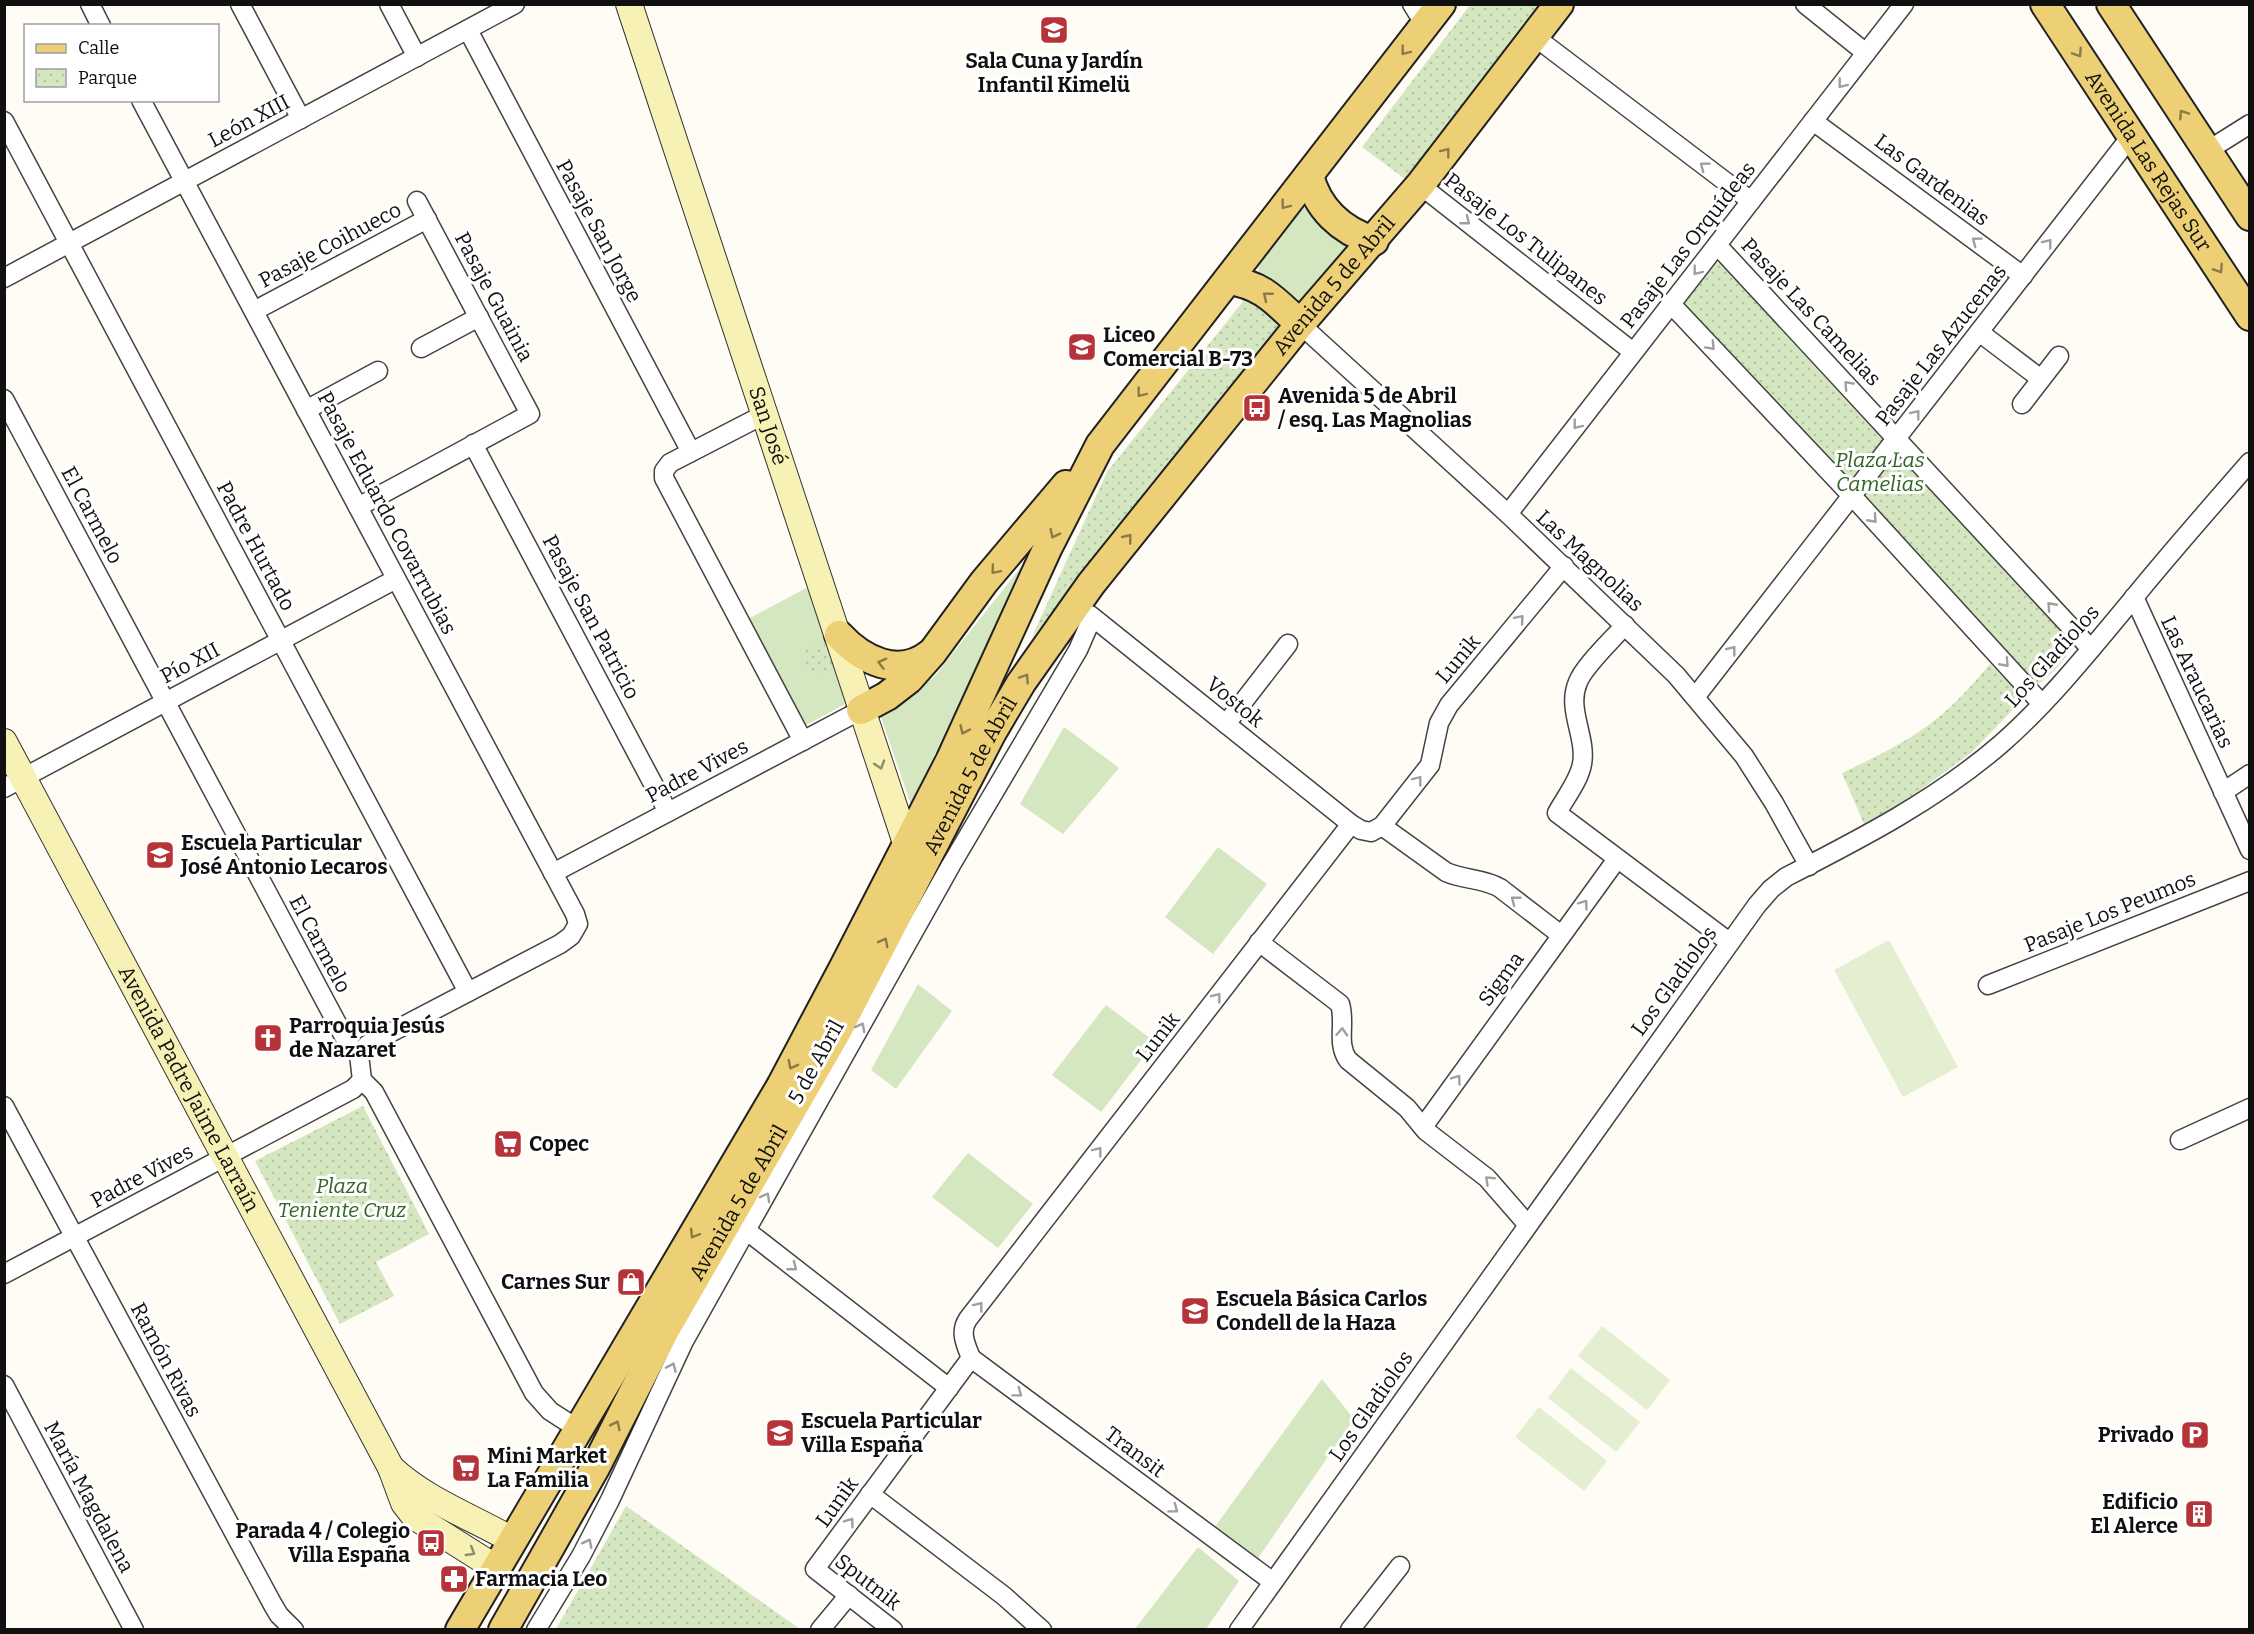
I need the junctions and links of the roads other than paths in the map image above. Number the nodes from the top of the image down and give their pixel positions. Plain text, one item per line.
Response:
1 (90, 4) edge
2 (240, 4) edge
3 (389, 4) edge
4 (516, 4) edge
5 (629, 4) edge
6 (1559, 4) edge
7 (1806, 4) edge
8 (1904, 4) edge
9 (2045, 4) edge
10 (2111, 4) edge
11 (1426, 11) edge
12 (100, 24) edge
13 (468, 30) junction
14 (1535, 37) junction
15 (1866, 53) junction
16 (417, 57) junction
17 (142, 102) edge
18 (301, 119) junction
19 (4, 121) edge
20 (1813, 121) junction
21 (2250, 124) edge
22 (2132, 135) junction
23 (2207, 151) junction
24 (1309, 175) junction
25 (184, 181) junction
26 (1420, 185) junction
27 (417, 201) dead end
28 (1750, 201) junction
29 (2250, 216) edge
30 (427, 219) junction
31 (1374, 241) junction
32 (69, 243) junction
33 (1717, 245) junction
34 (2023, 276) junction
35 (4, 278) edge
36 (1228, 280) junction
37 (1671, 304) junction
38 (254, 311) junction
39 (2250, 316) edge
40 (478, 317) junction
41 (1300, 324) junction
42 (1979, 332) junction
43 (421, 348) dead end
44 (1633, 352) junction
45 (2059, 356) dead end
46 (378, 371) dead end
47 (2041, 380) junction
48 (4, 399) edge
49 (2022, 404) dead end
50 (306, 410) junction
51 (765, 414) junction
52 (1897, 438) junction
53 (473, 444) junction
54 (1100, 445) junction
55 (691, 452) junction
56 (2250, 462) edge
57 (1852, 496) junction
58 (358, 507) junction
59 (1508, 514) junction
60 (1564, 566) junction
61 (396, 579) junction
62 (1091, 584) junction
63 (2134, 597) junction
64 (1090, 615) junction
65 (1625, 625) junction
66 (839, 635) junction
67 (281, 640) junction
68 (1288, 644) dead end
69 (2091, 649) junction
70 (932, 653) junction
71 (1696, 696) junction
72 (166, 702) junction
73 (2042, 704) junction
74 (861, 710) junction
75 (1226, 724) junction
76 (803, 741) junction
77 (4, 742) edge
78 (2250, 774) edge
79 (14, 782) edge
80 (2223, 792) junction
81 (668, 812) junction
82 (1351, 824) junction
83 (1382, 826) junction
84 (907, 846) junction
85 (2250, 850) edge
86 (1617, 859) junction
87 (1809, 866) junction
88 (553, 873) junction
89 (2250, 881) edge
90 (1561, 935) junction
91 (1260, 942) junction
92 (1729, 942) junction
93 (1988, 985) dead end
94 (468, 992) junction
95 (359, 1056) junction
96 (362, 1080) junction
97 (4, 1106) edge
98 (2250, 1108) edge
99 (1423, 1127) junction
100 (2180, 1140) dead end
101 (225, 1157) junction
102 (1528, 1225) junction
103 (747, 1231) junction
104 (74, 1238) junction
105 (4, 1274) edge
106 (971, 1358) junction
107 (4, 1385) edge
108 (949, 1388) junction
109 (578, 1428) junction
110 (391, 1468) junction
111 (870, 1494) junction
112 (512, 1540) junction
113 (1400, 1566) dead end
114 (496, 1568) junction
115 (815, 1569) joint
116 (1273, 1582) junction
117 (526, 1586) junction
118 (849, 1595) junction
119 (134, 1629) edge
120 (294, 1629) edge
121 (460, 1629) edge
122 (503, 1629) edge
123 (536, 1629) edge
124 (820, 1629) edge
125 (893, 1629) edge
126 (1042, 1629) edge
127 (1239, 1629) edge
128 (1350, 1629) edge

1 - 12 street
2 - 18 street
3 - 16 street
4 - 13 street, León XIII
5 - 51 street, San José
6 - 14 main road, Avenida 5 de Abril
7 - 15 street
8 - 15 street, Pasaje Las Orquídeas
9 -> 22 main road, Avenida Las Rejas Sur
23 -> 10 main road
11 -> 24 main road, Avenida 5 de Abril
13 - 16 street, León XIII
13 - 55 street, Pasaje San Jorge
26 -> 14 main road, Avenida 5 de Abril
28 -> 14 street
15 -> 20 street, Pasaje Las Orquídeas
16 - 18 street, León XIII
17 - 25 street, Pasaje Eduardo Covarrubias
18 - 25 street, León XIII
19 - 32 street, Padre Hurtado
20 - 28 street, Pasaje Las Orquídeas
34 -> 20 street, Las Gardenias
21 - 23 street
34 -> 22 street, Pasaje Las Azucenas
22 -> 39 main road, Avenida Las Rejas Sur
23 - 29 main road
24 - 31 main road
24 -> 36 main road, Avenida 5 de Abril
25 - 32 street, León XIII
25 - 38 street, Pasaje Eduardo Covarrubias
26 - 31 main road, Avenida 5 de Abril
26 -> 44 street, Pasaje Los Tulipanes
27 - 30 street, Pasaje Guainia
28 - 33 street, Pasaje Las Orquídeas
30 - 38 street, Pasaje Coihueco
30 - 40 street, Pasaje Guainia
31 - 41 main road, Avenida 5 de Abril
32 - 35 street, León XIII
32 - 67 street, Padre Hurtado
33 -> 37 street, Pasaje Las Orquídeas
52 -> 33 street, Pasaje Las Camelias
34 - 42 street, Pasaje Las Azucenas
41 -> 36 main road
36 -> 54 main road, Avenida 5 de Abril
37 - 44 street, Pasaje Las Orquídeas
37 -> 57 street
38 - 50 street, Pasaje Eduardo Covarrubias
40 - 43 street
40 - 53 street, Pasaje Guainia
41 - 59 street, Las Magnolias
62 -> 41 main road, Avenida 5 de Abril
42 - 47 street
52 -> 42 street, Pasaje Las Azucenas
44 -> 59 street, Pasaje Las Orquídeas
45 - 47 street
46 - 50 street
47 - 49 street
48 - 72 street, El Carmelo
50 - 58 street, Pasaje Eduardo Covarrubias
51 - 55 street
51 - 66 street, San José
52 - 57 street, Pasaje Las Azucenas
69 -> 52 street, Pasaje Las Camelias
53 - 58 street
53 - 81 street, Pasaje San Patricio
54 -> 70 main road
54 -> 84 main road, Avenida 5 de Abril
55 - 76 street
56 - 63 street, Los Gladiolos
71 -> 57 street, Pasaje Las Azucenas
57 -> 73 street
58 - 61 street, Pasaje Eduardo Covarrubias
59 - 60 street, Las Magnolias
60 - 65 street, Las Magnolias
83 -> 60 street, Lunik
61 - 67 street, Pío XII
61 - 88 street, Pasaje Eduardo Covarrubias
62 - 64 main road
117 -> 62 main road, Avenida 5 de Abril
63 - 69 street, Los Gladiolos
63 - 80 street, Las Araucarias
64 - 75 street, Vostok
103 -> 64 street, 5 de Abril
65 - 71 street, Las Magnolias
65 - 86 street
70 -> 66 main road
66 - 74 street, San José
67 - 72 street, Pío XII
67 - 94 street, Padre Hurtado
68 - 75 street
69 - 73 street, Los Gladiolos
70 - 74 main road
71 - 87 street, Las Magnolias
72 - 79 street, Pío XII
72 - 95 street, El Carmelo
73 - 87 street, Los Gladiolos
74 - 76 street, Padre Vives
74 -> 84 street, San José
75 - 82 street, Vostok
76 - 81 street, Padre Vives
77 - 79 street, Avenida Padre Jaime Larraín
78 - 80 street
79 - 101 street, Avenida Padre Jaime Larraín
80 - 85 street, Las Araucarias
81 - 88 street, Padre Vives
82 - 83 street
82 - 91 street, Lunik
90 -> 83 street
84 -> 109 main road, Avenida 5 de Abril
90 -> 86 street, Sigma
86 - 92 street
87 - 92 street, Los Gladiolos
88 - 94 street, Pasaje Eduardo Covarrubias
89 - 93 street, Pasaje Los Peumos
99 -> 90 street, Sigma
99 -> 91 street
106 -> 91 street, Lunik
92 - 102 street, Los Gladiolos
94 - 95 street
95 - 96 street, El Carmelo
96 - 101 street, Padre Vives
96 - 109 street
97 - 104 street, Ramón Rivas
98 - 100 street
102 -> 99 street
101 - 104 street, Padre Vives
101 - 110 street, Avenida Padre Jaime Larraín
102 - 116 street, Los Gladiolos
103 -> 108 street
123 -> 103 street, 5 de Abril
104 - 105 street, Padre Vives
104 - 120 street, Ramón Rivas
106 - 108 street, Lunik
106 -> 116 street, Transit
107 - 119 street, María Magdalena
108 - 111 street, Lunik
109 - 112 main road, Avenida 5 de Abril
110 - 112 street, Avenida Padre Jaime Larraín
110 -> 114 street, Avenida Padre Jaime Larraín
115 -> 111 street, Lunik
111 - 126 street
112 - 114 main road, Avenida 5 de Abril
112 - 117 main road
113 - 128 street
114 - 121 main road, Avenida 5 de Abril
115 - 118 street, Sputnik
116 - 127 street, Los Gladiolos
117 - 122 main road, Avenida 5 de Abril
118 - 124 street
118 - 125 street, Sputnik

